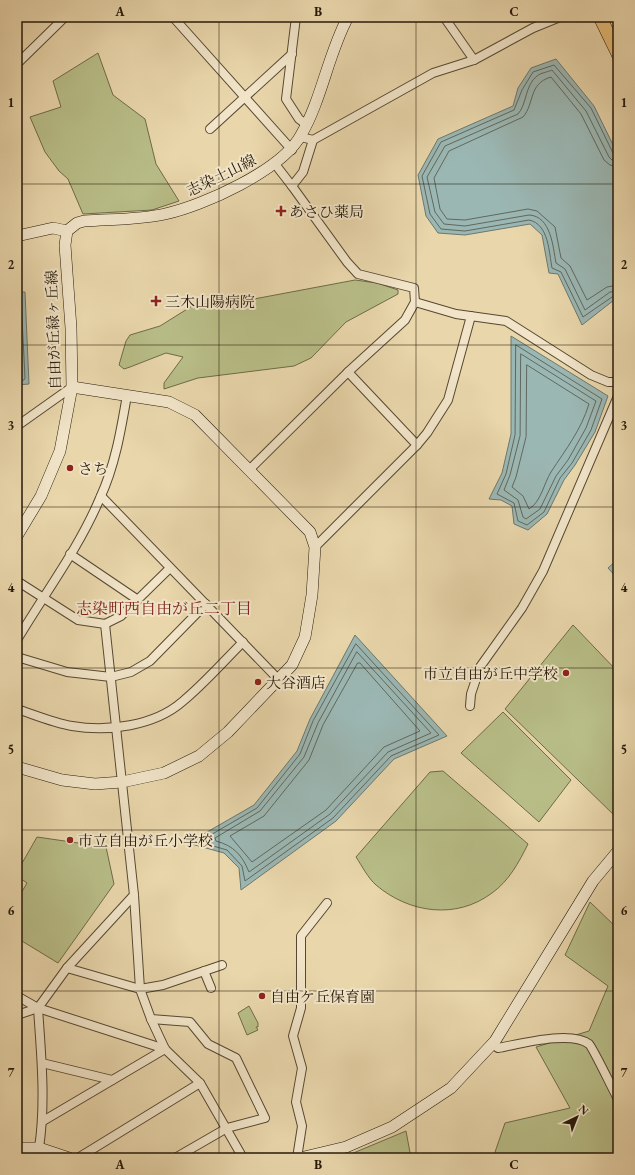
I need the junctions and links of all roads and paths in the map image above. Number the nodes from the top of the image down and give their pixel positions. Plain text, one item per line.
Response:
1 (65, 17) edge
2 (173, 17) edge
3 (296, 17) edge
4 (348, 17) edge
5 (444, 17) edge
6 (560, 17) edge
7 (600, 17) edge
8 (292, 54) junction
9 (618, 54) edge
10 (474, 60) junction
11 (17, 64) edge
12 (244, 96) junction
13 (307, 125) junction
14 (210, 129) dead end
15 (301, 137) junction
16 (313, 140) junction
17 (292, 150) junction
18 (275, 164) junction
19 (292, 186) junction
20 (67, 231) junction
21 (17, 236) edge
22 (415, 302) junction
23 (471, 316) junction
24 (348, 372) junction
25 (618, 382) edge
26 (72, 387) junction
27 (127, 395) junction
28 (618, 396) edge
29 (17, 426) edge
30 (417, 445) junction
31 (250, 469) junction
32 (101, 496) junction
33 (17, 536) edge
34 (315, 547) junction
35 (70, 554) junction
36 (170, 568) junction
37 (17, 581) edge
38 (43, 597) junction
39 (138, 600) junction
40 (206, 604) junction
41 (105, 624) junction
42 (17, 640) edge
43 (243, 642) junction
44 (17, 657) edge
45 (111, 677) junction
46 (280, 680) junction
47 (470, 706) dead end
48 (17, 709) edge
49 (116, 727) junction
50 (17, 767) edge
51 (122, 782) junction
52 (618, 851) edge
53 (134, 895) junction
54 (327, 903) dead end
55 (222, 965) dead end
56 (67, 968) junction
57 (204, 971) junction
58 (211, 988) dead end
59 (140, 989) junction
60 (17, 996) edge
61 (38, 1008) junction
62 (17, 1015) edge
63 (151, 1019) junction
64 (492, 1044) junction
65 (165, 1049) junction
66 (42, 1063) junction
67 (112, 1080) junction
68 (200, 1084) junction
69 (618, 1099) edge
70 (43, 1121) junction
71 (227, 1128) junction
72 (17, 1148) edge
73 (39, 1148) junction
74 (69, 1158) edge
75 (78, 1158) edge
76 (175, 1158) edge
77 (243, 1158) edge
78 (297, 1158) edge
79 (300, 1158) edge

1 - 11 street
2 - 12 street
3 - 8 street
4 - 13 street, 志染土山線
5 - 10 street
6 - 10 street
7 - 9 main road
8 - 12 street
8 - 13 street
10 - 16 street
12 - 14 street
12 - 17 street
13 - 15 street, 志染土山線
15 - 16 street
15 - 17 street, 志染土山線
16 - 19 street
17 - 18 street, 志染土山線
18 - 19 street
18 - 20 street, 志染土山線
19 - 22 street
20 - 21 street
20 - 26 street, 自由が丘緑ヶ丘線
22 - 23 street
22 - 24 street
23 - 25 street
23 - 30 street
24 - 30 street
24 - 31 street
26 - 27 street
26 - 29 street
26 - 33 street, 自由が丘緑ヶ丘線
27 - 31 street
27 - 32 street
28 - 47 street
30 - 34 street
31 - 34 street
32 - 35 street
32 - 36 street
34 - 46 street
35 - 38 street
35 - 39 street
36 - 39 street
36 - 40 street
37 - 38 street
38 - 41 street
38 - 42 street
39 - 41 street
40 - 43 street
40 - 45 street
41 - 45 street
43 - 46 street
43 - 49 street
44 - 45 street
45 - 49 street
46 - 51 street
48 - 49 street
49 - 51 street
50 - 51 street
51 - 53 street
52 - 64 street
53 - 56 street
53 - 59 street
54 - 78 street
55 - 57 street
56 - 59 street
56 - 61 street
57 - 58 street
57 - 59 street
59 - 63 street
60 - 61 street
61 - 62 street
61 - 65 street
61 - 66 street
63 - 65 street
63 - 71 street
64 - 69 street
64 - 79 street
65 - 67 street
65 - 68 street
66 - 67 street
66 - 70 street
67 - 70 street
68 - 71 street
68 - 75 street
70 - 73 street
71 - 76 street
71 - 77 street
72 - 73 street
73 - 74 street

